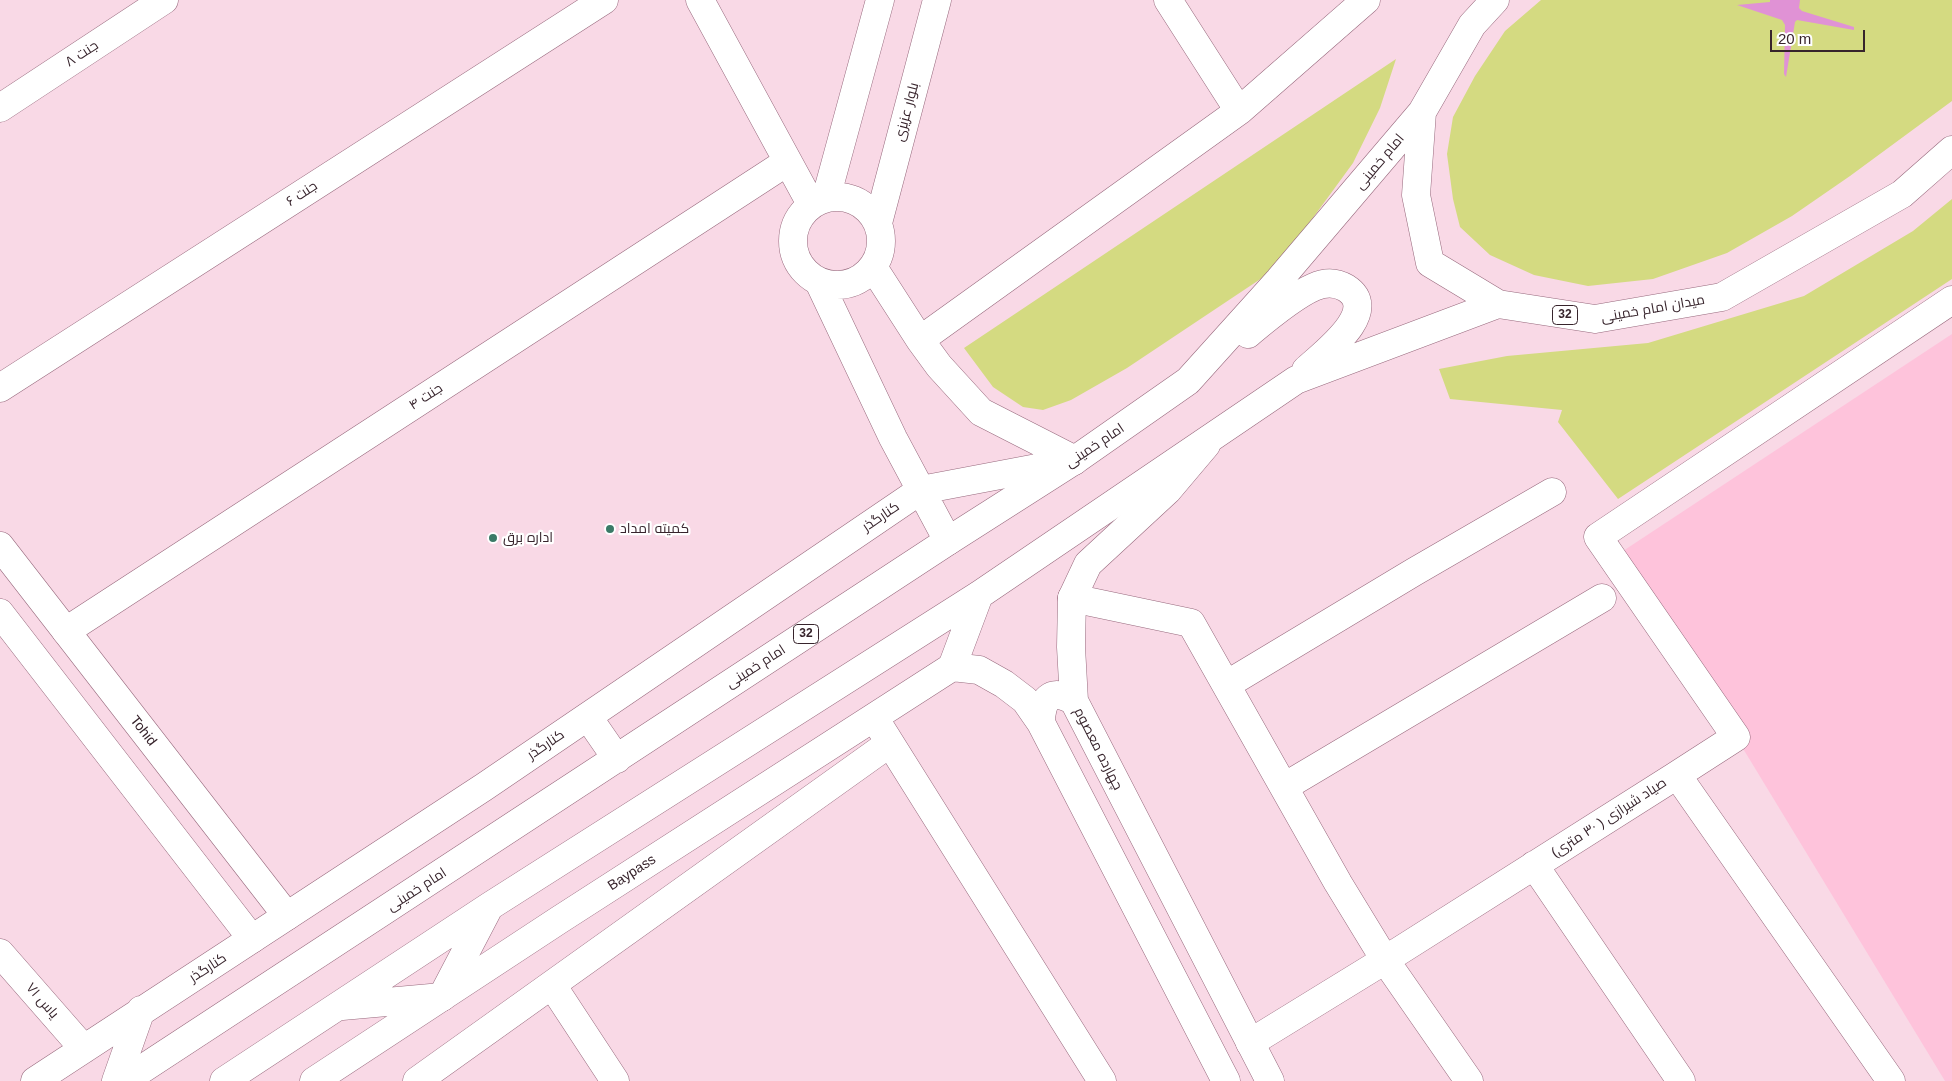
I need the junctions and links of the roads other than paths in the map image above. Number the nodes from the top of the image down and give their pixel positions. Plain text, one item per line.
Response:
1 (164, 0) edge
2 (604, 0) edge
3 (700, 0) edge
4 (880, 0) edge
5 (937, 0) edge
6 (1168, 0) edge
7 (1366, 0) edge
8 (1495, 0) edge
9 (0, 108) edge
10 (1239, 111) junction
11 (1422, 112) junction
12 (1952, 150) edge
13 (787, 162) junction
14 (818, 201) junction
15 (878, 223) junction
16 (873, 267) junction
17 (819, 282) junction
18 (1952, 300) edge
19 (1498, 304) junction
20 (920, 340) junction
21 (1296, 380) junction
22 (1188, 381) junction
23 (0, 388) edge
24 (1214, 436) junction
25 (1075, 460) junction
26 (921, 490) junction
27 (1552, 492) dead end
28 (948, 540) junction
29 (0, 546) edge
30 (979, 595) junction
31 (1072, 598) junction
32 (1602, 598) dead end
33 (0, 613) edge
34 (66, 631) junction
35 (952, 667) junction
36 (1226, 685) junction
37 (1074, 701) junction
38 (588, 716) junction
39 (874, 718) junction
40 (1041, 723) junction
41 (890, 743) junction
42 (616, 759) junction
43 (1677, 775) junction
44 (1284, 787) junction
45 (1534, 865) junction
46 (490, 906) junction
47 (287, 916) junction
48 (252, 939) junction
49 (0, 953) edge
50 (1386, 960) junction
51 (552, 985) junction
52 (442, 997) junction
53 (338, 1006) junction
54 (141, 1010) junction
55 (1250, 1043) junction
56 (84, 1049) junction
57 (35, 1081) edge
58 (116, 1081) edge
59 (124, 1081) edge
60 (224, 1081) edge
61 (314, 1081) edge
62 (417, 1081) edge
63 (616, 1081) edge
64 (1102, 1081) edge
65 (1226, 1081) edge
66 (1270, 1081) edge
67 (1469, 1081) edge
68 (1682, 1081) edge
69 (1891, 1081) edge

1 - 9 main road, جنت ۸
2 - 23 main road, جنت ۶
3 - 13 main road
4 - 14 main road
5 - 15 main road, بلوار عزیزی
6 - 10 main road
7 - 10 main road
8 - 11 main road, میدان امام خمینی / 32
10 - 20 main road
11 - 19 main road, میدان امام خمینی / 32
11 - 22 main road, امام خمینی / 32
12 - 19 main road, میدان امام خمینی / 32
13 - 14 main road
13 - 34 main road, جنت ۴
14 - 15 main road
14 - 17 main road
15 - 16 main road
16 - 17 main road
16 - 20 main road
17 - 26 main road
18 - 43 main road
19 - 21 main road, 32
20 - 25 main road
21 - 22 main road
21 - 24 main road, 32
22 - 25 main road, امام خمینی / 32
24 - 30 main road, 32
24 - 31 main road, چهارده معصوم
25 - 26 main road, کنارگذر
25 - 28 main road, امام خمینی / 32
26 - 28 main road
26 - 38 main road, کنارگذر
27 - 36 main road
28 - 42 main road, امام خمینی / 32
29 - 34 main road, Tohid
30 - 35 main road
30 - 46 main road, 32
31 - 36 main road
31 - 37 main road, چهارده معصوم
32 - 44 main road
33 - 48 main road
34 - 47 main road, Tohid
35 - 39 main road, Baypass
35 - 40 main road
36 - 44 main road
37 - 40 main road
37 - 55 main road, چهارده معصوم
38 - 42 main road
38 - 47 main road, کنارگذر
39 - 41 main road
39 - 52 main road, Baypass
40 - 65 main road
41 - 51 main road
41 - 64 main road
42 - 59 main road, امام خمینی / 32
43 - 45 main road, صیاد شیرازی ( ۳۰ متری)
43 - 69 main road, صیاد شیرازی ( ۳۰ متری)
44 - 50 main road
45 - 50 main road, صیاد شیرازی ( ۳۰ متری)
45 - 68 main road
46 - 52 main road
46 - 53 main road, 32
47 - 48 main road, کنارگذر
48 - 54 main road, کنارگذر
49 - 56 main road, یاس ۷۱
50 - 55 main road, صیاد شیرازی ( ۳۰ متری)
50 - 67 main road
51 - 62 main road
51 - 63 main road
52 - 53 main road
52 - 61 main road, Baypass
53 - 60 main road, 32
54 - 56 main road, کنارگذر
54 - 58 main road
55 - 66 main road, چهارده معصوم
56 - 57 main road, کنارگذر

